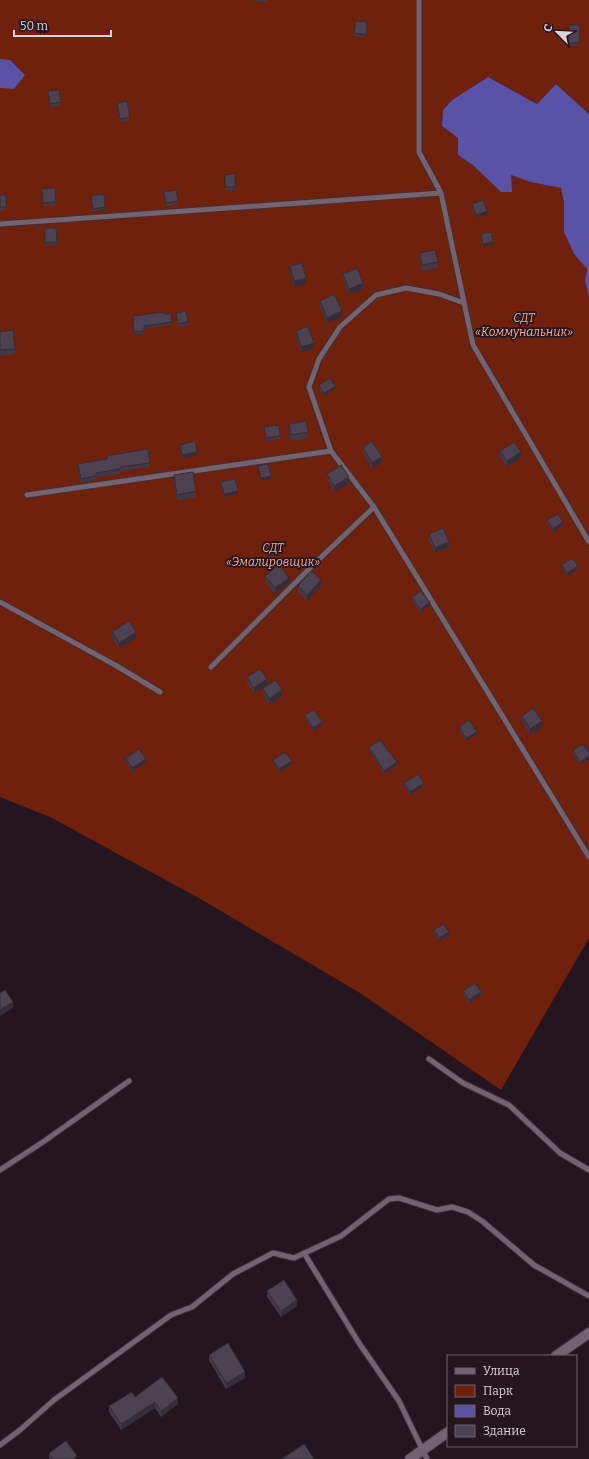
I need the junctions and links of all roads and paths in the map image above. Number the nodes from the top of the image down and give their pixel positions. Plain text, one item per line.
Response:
1 (419, 0) edge
2 (441, 194) junction
3 (0, 224) edge
4 (464, 303) junction
5 (331, 451) junction
6 (27, 495) dead end
7 (374, 507) junction
8 (589, 542) edge
9 (0, 602) edge
10 (211, 666) dead end
11 (160, 692) dead end
12 (589, 857) edge
13 (429, 1059) dead end
14 (129, 1081) dead end
15 (0, 1170) edge
16 (589, 1170) edge
17 (304, 1253) junction
18 (589, 1296) edge
19 (589, 1333) edge
20 (557, 1355) edge
21 (447, 1433) edge
22 (0, 1444) edge
23 (425, 1454) edge
24 (410, 1459) edge

1 - 2 lane
2 - 3 lane
2 - 4 lane
4 - 5 lane
4 - 8 lane
5 - 6 lane
5 - 7 lane
7 - 10 lane
7 - 12 lane
9 - 11 lane
13 - 16 lane
14 - 15 lane
17 - 18 lane
17 - 22 lane
17 - 23 lane
19 - 20 street
21 - 23 street
23 - 24 street

